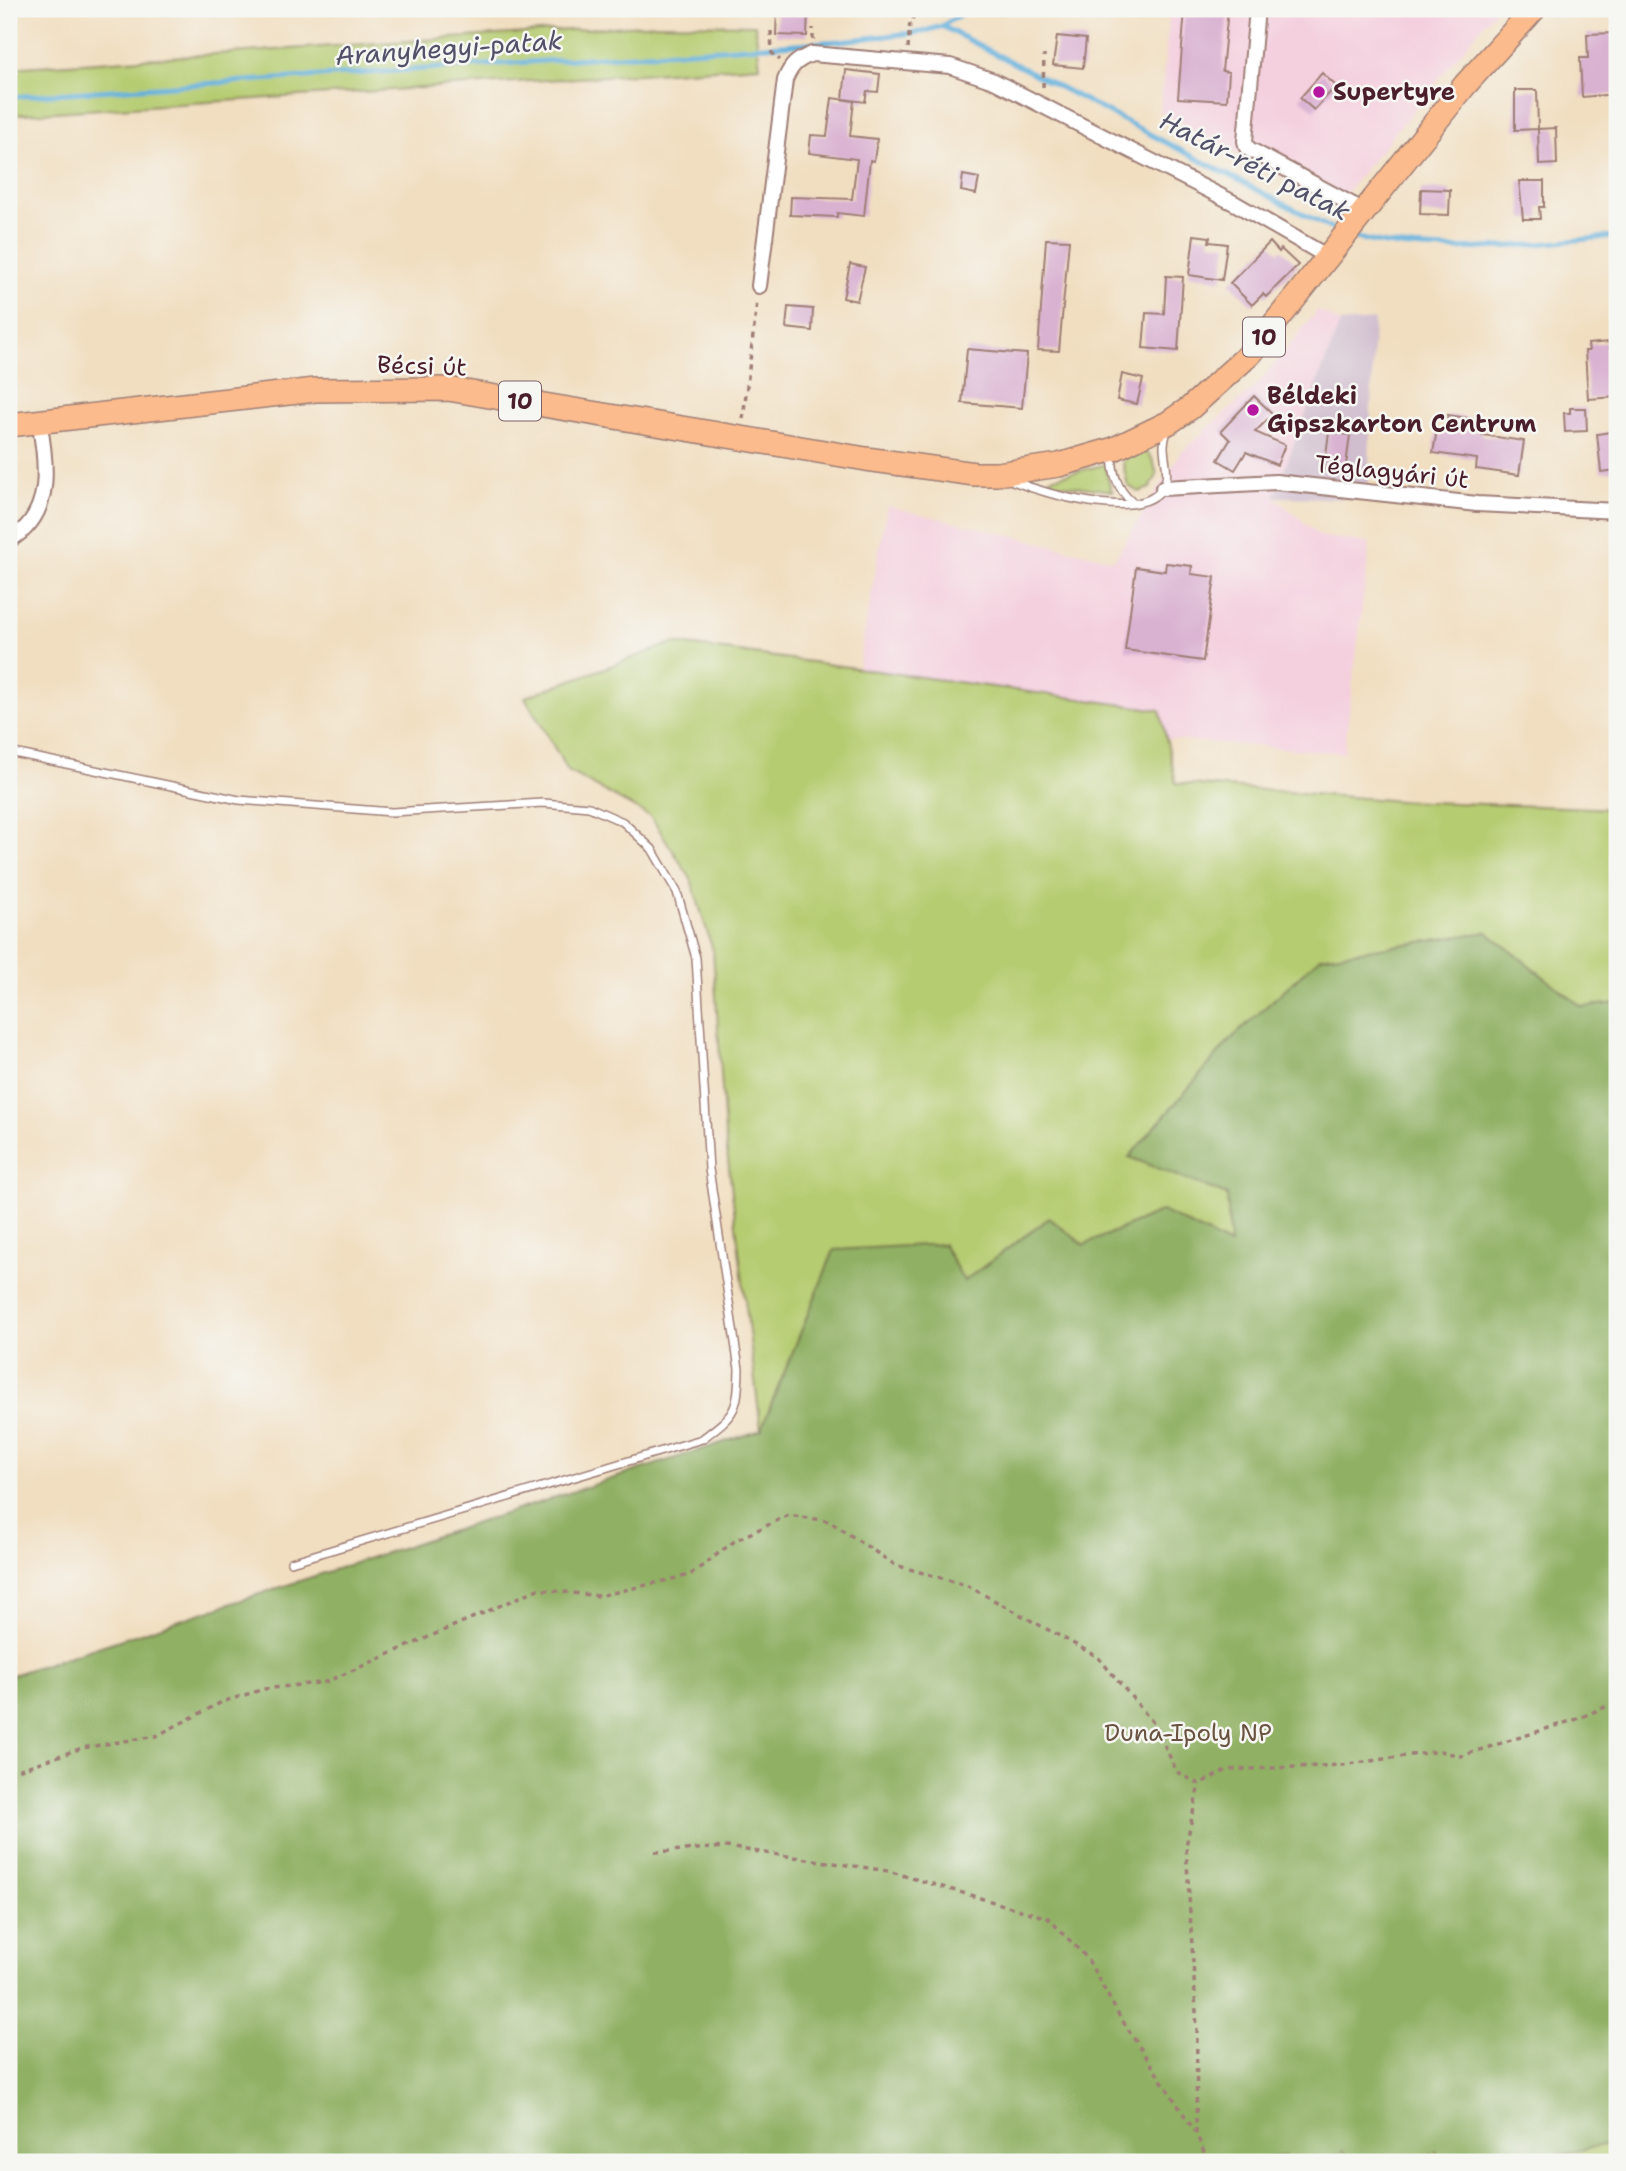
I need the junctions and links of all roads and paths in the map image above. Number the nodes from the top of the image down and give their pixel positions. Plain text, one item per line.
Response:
1 (919, 9) edge
2 (1257, 9) edge
3 (1534, 9) edge
4 (813, 28) dead end
5 (771, 31) dead end
6 (813, 37) dead end
7 (908, 44) dead end
8 (772, 53) dead end
9 (1044, 55) dead end
10 (1043, 91) dead end
11 (1364, 211) junction
12 (1328, 257) junction
13 (759, 286) joint
14 (39, 421) junction
15 (9, 425) edge
16 (1159, 434) junction
17 (741, 437) junction
18 (1114, 449) junction
19 (997, 474) junction
20 (1163, 488) junction
21 (1132, 502) junction
22 (1617, 510) edge
23 (9, 540) edge
24 (9, 752) edge
25 (291, 1562) dead end
26 (1617, 1702) edge
27 (9, 1773) edge
28 (1199, 1784) junction
29 (655, 1852) dead end
30 (1196, 2133) junction
31 (1208, 2162) edge

1 - 7 path
2 - 11 street
3 - 11 main road, 10
4 - 6 path
5 - 8 path
9 - 10 path
11 - 12 main road, 10
12 - 13 street
12 - 16 main road, 10
13 - 17 path
14 - 15 main road, Bécsi út / 10
14 - 17 main road, Bécsi út / 10
14 - 23 street
16 - 18 main road, 10
16 - 20 lane
17 - 19 main road, Bécsi út / 10
18 - 19 main road, 10
18 - 21 lane
19 - 21 lane
20 - 21 lane
20 - 22 street, Téglagyári út
24 - 25 lane
26 - 28 path
27 - 28 path
28 - 30 path
29 - 30 path
30 - 31 path

